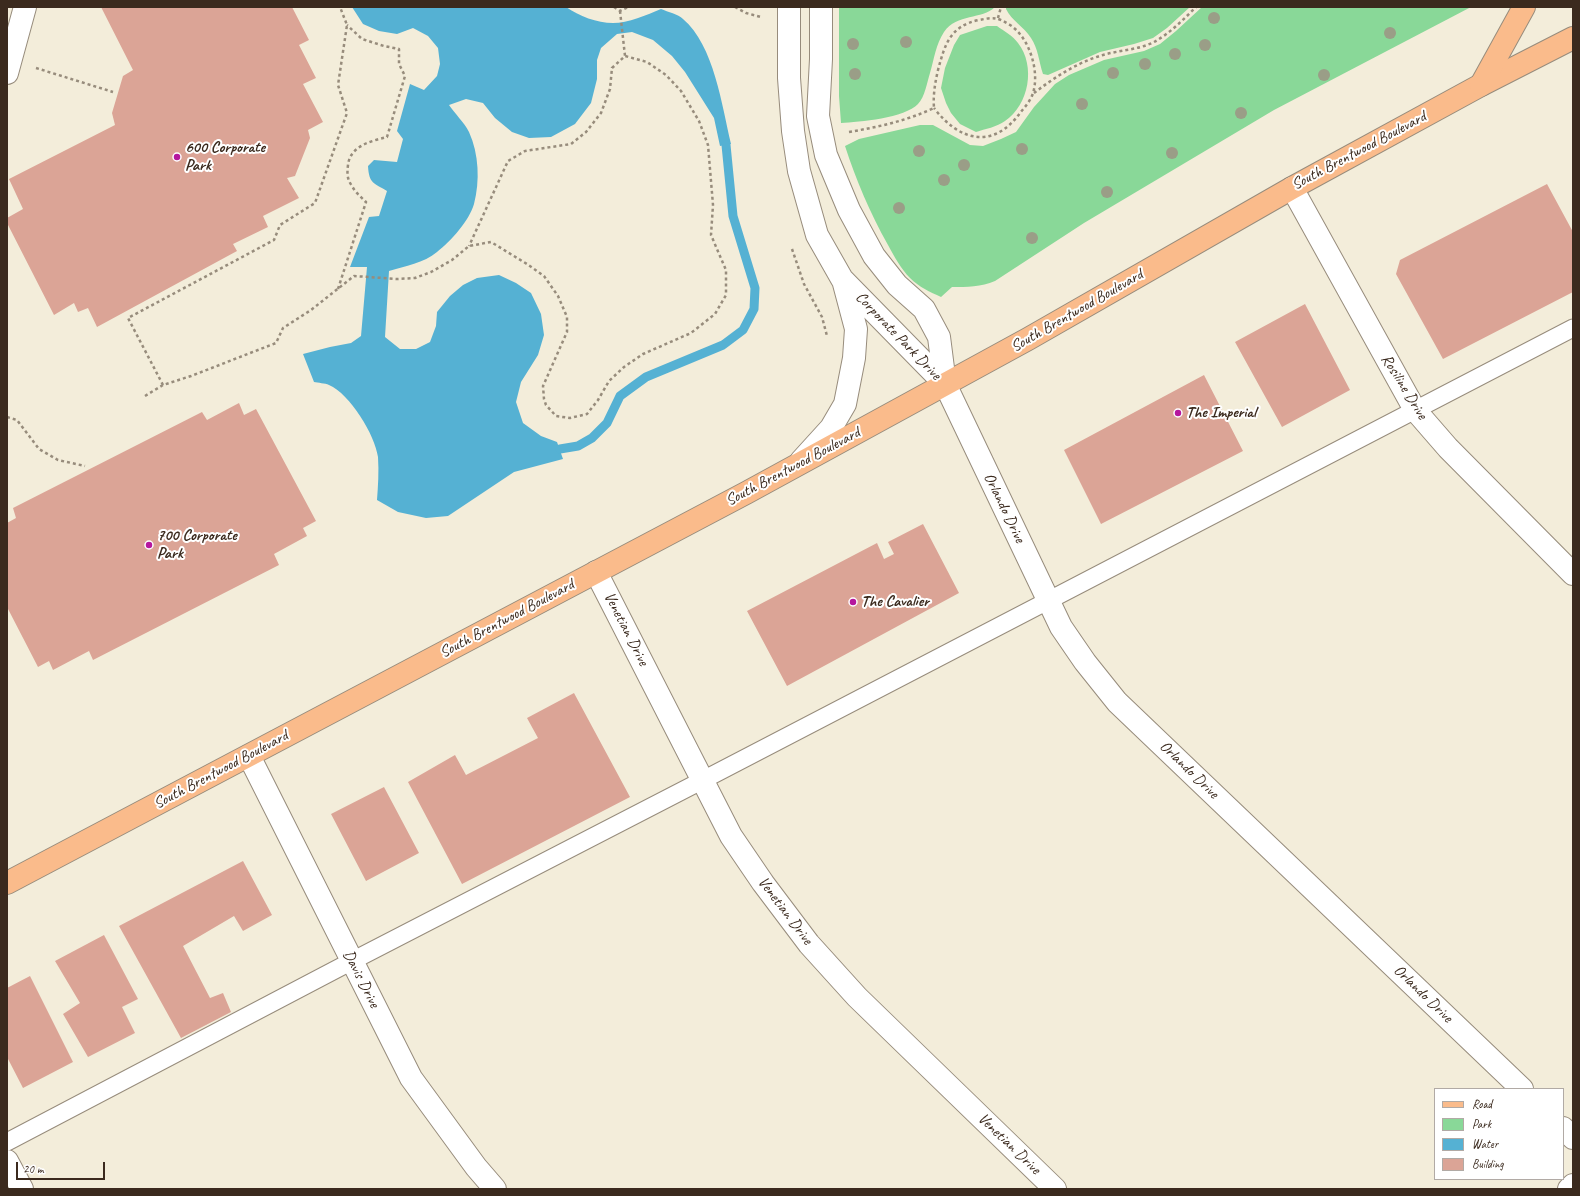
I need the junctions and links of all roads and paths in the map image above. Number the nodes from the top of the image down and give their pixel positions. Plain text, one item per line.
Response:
1 (25, 7) edge
2 (340, 7) edge
3 (614, 7) edge
4 (628, 7) edge
5 (735, 7) edge
6 (789, 7) edge
7 (821, 7) edge
8 (1001, 7) edge
9 (1196, 7) edge
10 (1524, 7) edge
11 (620, 11) junction
12 (761, 17) dead end
13 (998, 18) junction
14 (347, 24) junction
15 (1573, 38) edge
16 (624, 56) junction
17 (9, 67) edge
18 (1481, 85) junction
19 (113, 92) dead end
20 (1033, 94) junction
21 (934, 108) junction
22 (842, 134) dead end
23 (1292, 188) junction
24 (469, 246) junction
25 (842, 279) junction
26 (338, 290) junction
27 (1573, 328) edge
28 (945, 384) junction
29 (163, 385) junction
30 (145, 396) dead end
31 (1415, 410) junction
32 (7, 417) edge
33 (798, 465) junction
34 (85, 466) dead end
35 (596, 572) junction
36 (1573, 574) edge
37 (1048, 600) junction
38 (249, 756) junction
39 (703, 780) junction
40 (7, 883) edge
41 (352, 961) junction
42 (1521, 1088) edge
43 (1564, 1129) edge
44 (1573, 1138) edge
45 (7, 1142) edge
46 (7, 1161) edge
47 (1573, 1185) edge
48 (22, 1189) edge
49 (495, 1189) edge
50 (1055, 1189) edge
51 (1569, 1189) edge

1 - 17 street
2 - 14 path
3 - 11 path
4 - 11 path
5 - 12 path
6 - 25 street, Corporate Park Drive
7 - 28 street, Corporate Park Drive
8 - 13 path
9 - 20 path
10 - 18 main road
11 - 16 path
13 - 20 path
13 - 21 path
14 - 26 path
14 - 29 path
15 - 18 main road, South Brentwood Boulevard
16 - 24 path
16 - 24 path
17 - 19 path
18 - 23 main road, South Brentwood Boulevard
20 - 21 path
21 - 22 path
23 - 28 main road, South Brentwood Boulevard
23 - 31 street, Rosiline Drive
24 - 26 path
25 - 28 street, Corporate Park Drive
25 - 33 street
26 - 29 path
27 - 31 lane
28 - 33 main road, South Brentwood Boulevard
28 - 37 street, Orlando Drive
29 - 30 path
31 - 36 street, Rosiline Drive
31 - 37 lane
32 - 34 path
33 - 35 main road, South Brentwood Boulevard
35 - 38 main road, South Brentwood Boulevard
35 - 39 street, Venetian Drive
37 - 39 lane
37 - 42 street, Orlando Drive
38 - 40 main road, South Brentwood Boulevard
38 - 41 street, Davis Drive
39 - 41 lane
39 - 50 street, Venetian Drive
41 - 45 lane
41 - 49 street, Davis Drive
43 - 44 street
46 - 48 street
47 - 51 street

